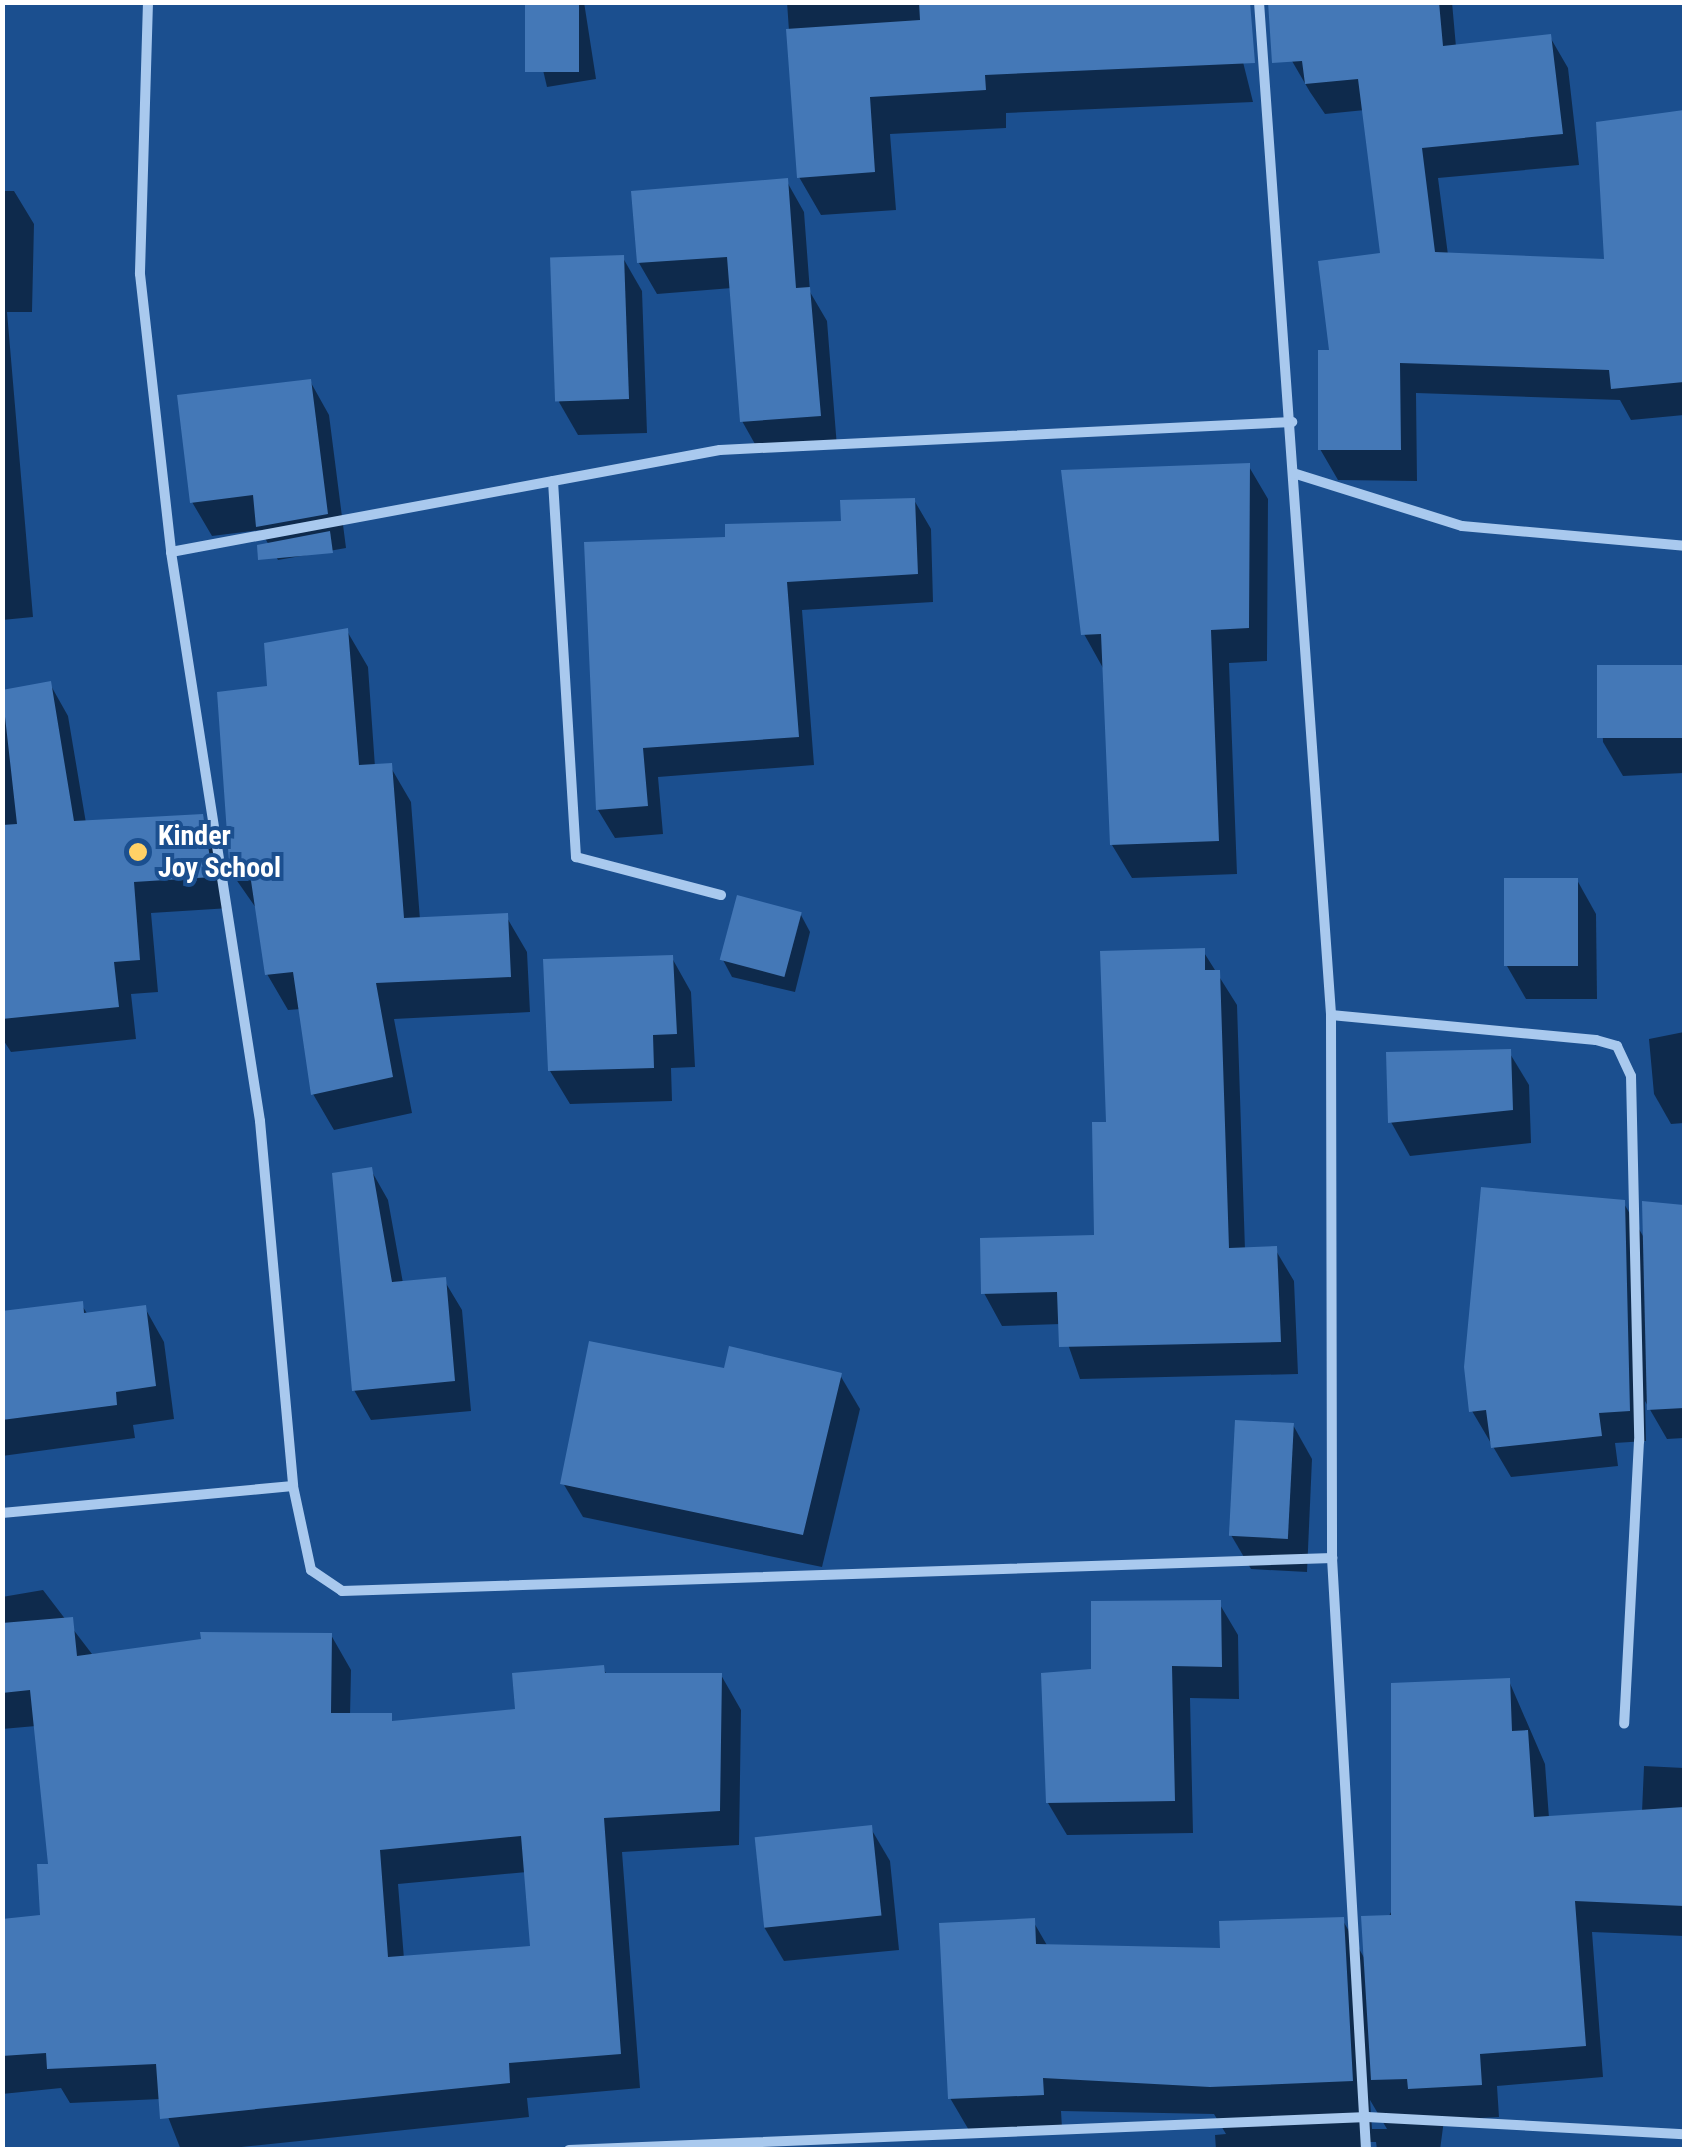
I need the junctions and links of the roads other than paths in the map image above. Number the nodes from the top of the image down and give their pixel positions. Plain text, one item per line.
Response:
1 (148, 2) edge
2 (1259, 2) edge
3 (1292, 422) junction
4 (1293, 473) junction
5 (553, 481) junction
6 (1684, 546) edge
7 (171, 552) junction
8 (721, 895) dead end
9 (1331, 1016) junction
10 (293, 1486) junction
11 (2, 1514) edge
12 (1332, 1558) junction
13 (1624, 1724) dead end
14 (1366, 2117) junction
15 (1684, 2134) edge
16 (569, 2150) edge
17 (1366, 2150) edge

1 - 7 street
2 - 3 street
3 - 4 street
3 - 5 street
4 - 6 street
4 - 9 street
5 - 7 street
5 - 8 street
7 - 10 street
9 - 12 street
9 - 13 street
10 - 11 street
10 - 12 street
12 - 14 street
14 - 15 street
14 - 16 street
14 - 17 street

